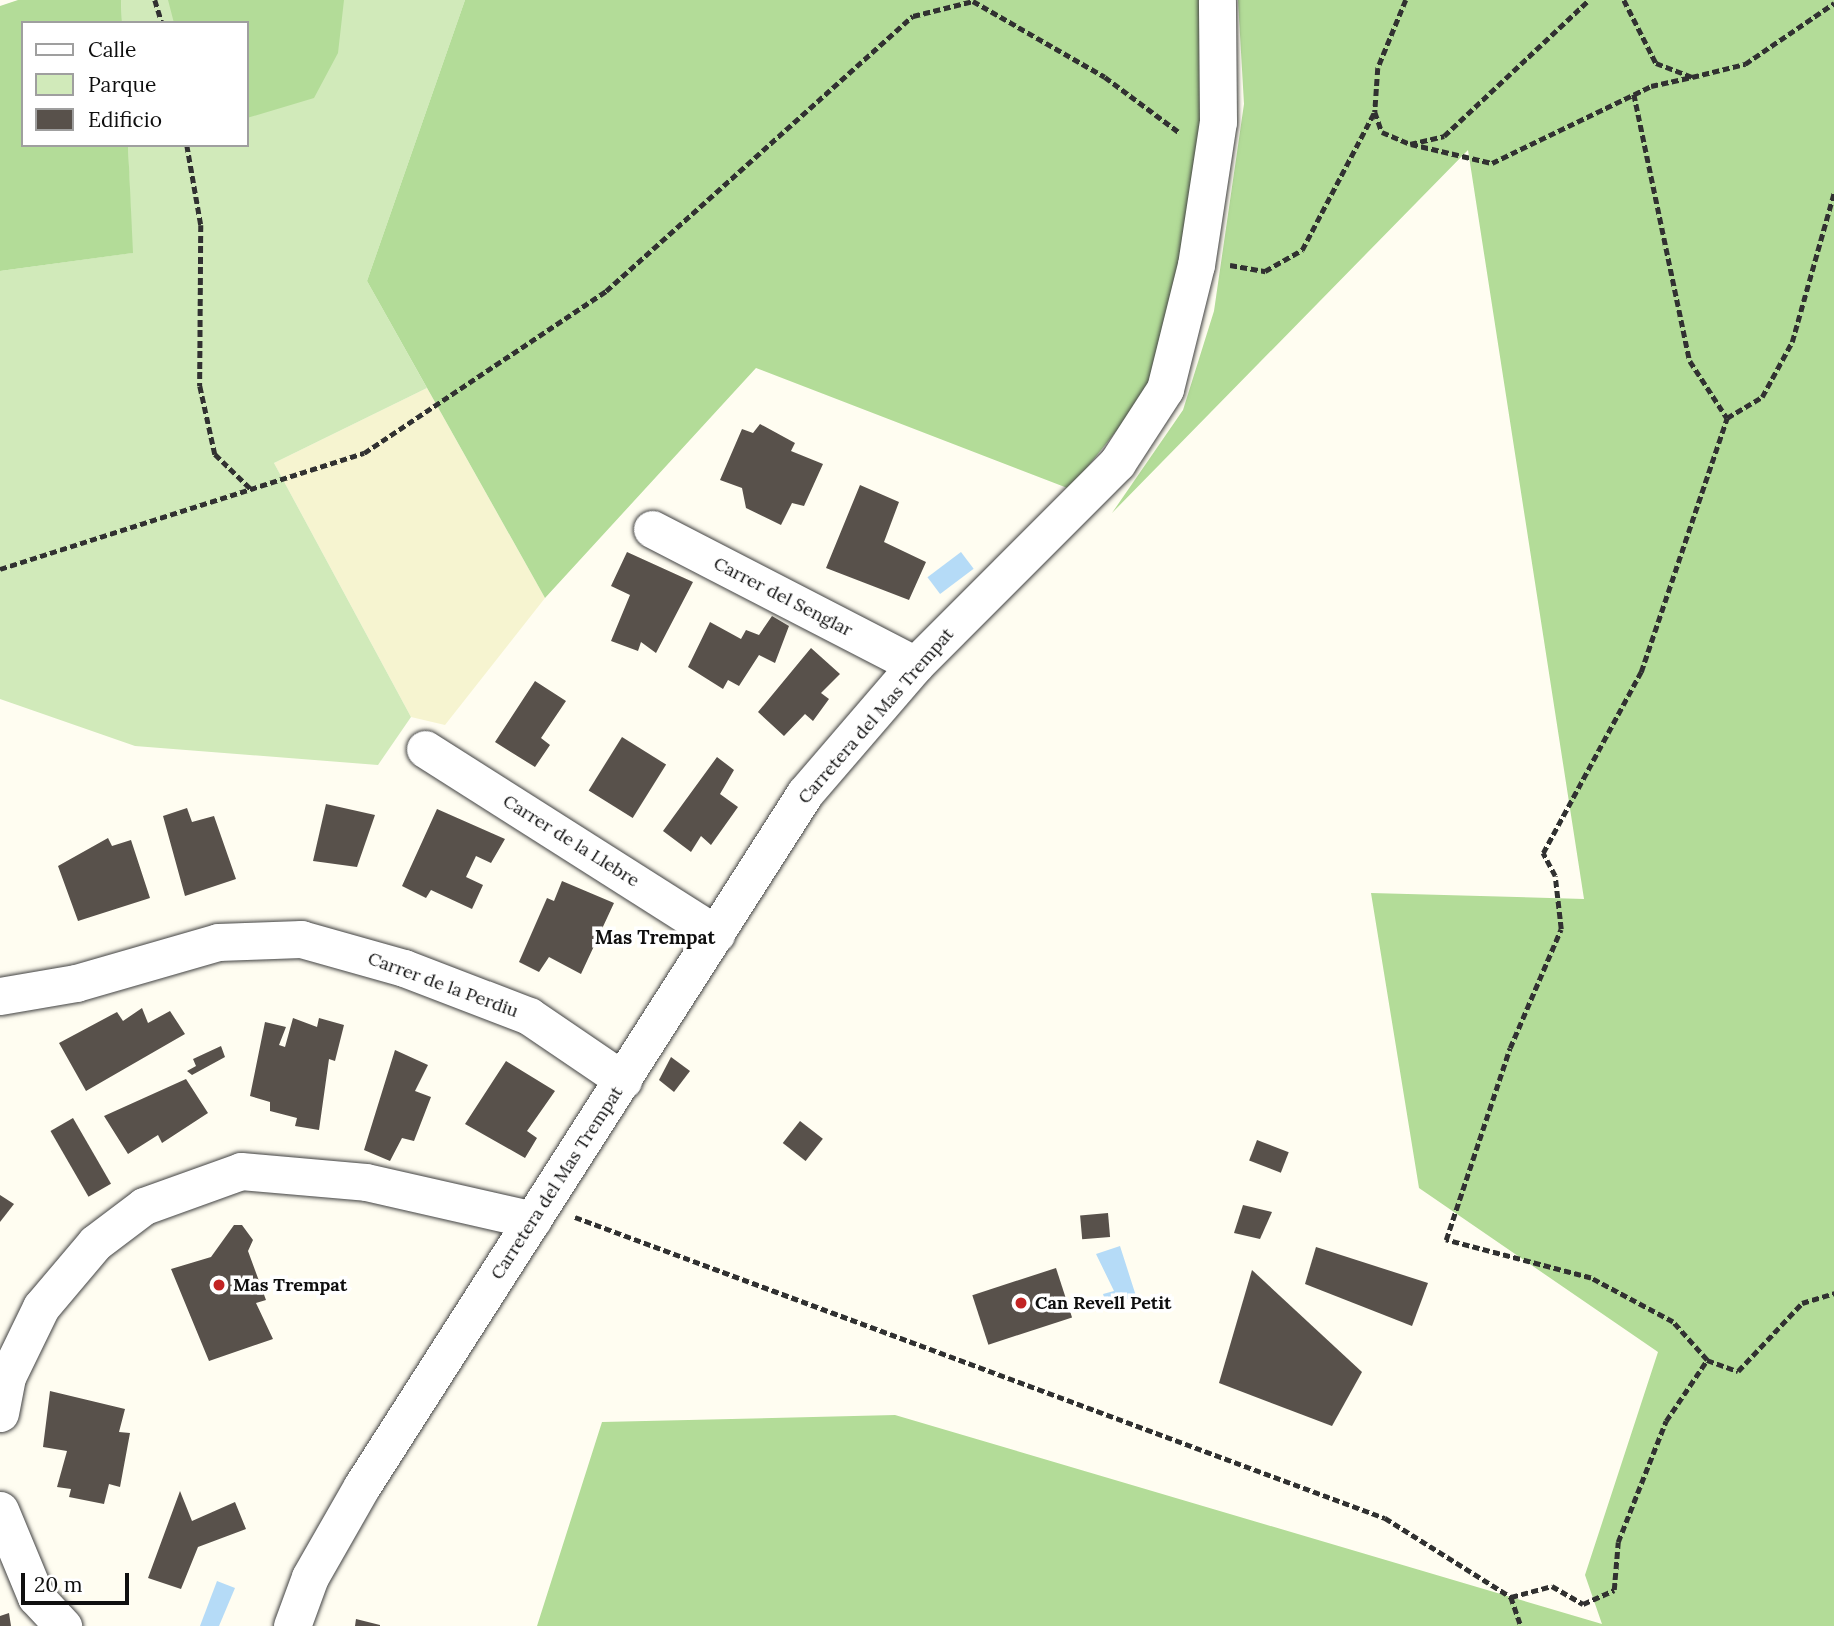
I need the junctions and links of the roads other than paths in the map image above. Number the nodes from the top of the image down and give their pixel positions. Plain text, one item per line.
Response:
1 (1217, 0) edge
2 (652, 529) dead end
3 (915, 665) junction
4 (425, 749) dead end
5 (716, 934) junction
6 (0, 996) edge
7 (623, 1080) junction
8 (538, 1212) junction
9 (0, 1413) edge
10 (0, 1510) edge
11 (63, 1626) edge
12 (292, 1626) edge

1 - 3 street, Carretera del Mas Trempat
2 - 3 street, Carrer del Senglar
3 - 5 street, Carretera del Mas Trempat
4 - 5 street, Carrer de la Llebre
5 - 7 street, Carretera del Mas Trempat
6 - 7 street, Carrer de la Perdiu
7 - 8 street, Carretera del Mas Trempat
8 - 9 street
8 - 12 street, Carretera del Mas Trempat
10 - 11 street

